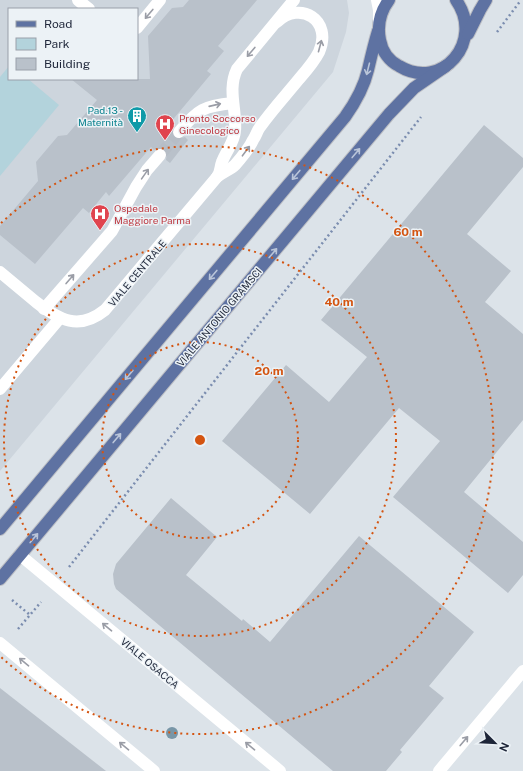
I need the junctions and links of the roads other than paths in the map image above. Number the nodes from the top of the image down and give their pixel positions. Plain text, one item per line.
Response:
1 (78, 0) edge
2 (160, 0) edge
3 (294, 0) edge
4 (377, 0) edge
5 (389, 0) edge
6 (456, 0) edge
7 (486, 0) edge
8 (88, 8) edge
9 (277, 22) junction
10 (138, 27) edge
11 (378, 27) junction
12 (464, 44) junction
13 (446, 66) junction
14 (233, 103) junction
15 (179, 132) tunnel mouth
16 (160, 155) tunnel mouth
17 (218, 177) junction
18 (0, 272) edge
19 (44, 308) junction
20 (60, 318) junction
21 (0, 389) edge
22 (0, 529) edge
23 (20, 555) junction
24 (0, 579) edge
25 (2, 644) edge
26 (523, 671) edge
27 (154, 771) edge
28 (280, 771) edge
29 (439, 771) edge

1 - 8 street
2 -> 10 street
3 - 9 street
4 - 11 street
5 - 11 main road
6 - 12 main road, VIALE ANTONIO GRAMSCI
7 - 12 main road, VIALE ANTONIO GRAMSCI
9 -> 14 street
17 -> 9 street
11 - 13 main road, VIALE ANTONIO GRAMSCI
11 -> 22 main road
12 - 13 main road, VIALE ANTONIO GRAMSCI
23 -> 13 main road, VIALE ANTONIO GRAMSCI
15 -> 14 street
14 - 17 street
19 -> 16 street
17 - 20 street, VIALE CENTRALE
18 - 19 street, VIALE CENTRALE
19 - 20 street, VIALE CENTRALE
20 - 21 street
23 - 24 main road, VIALE ANTONIO GRAMSCI
28 -> 23 street, VIALE OSACCA
27 -> 25 street
29 -> 26 street

